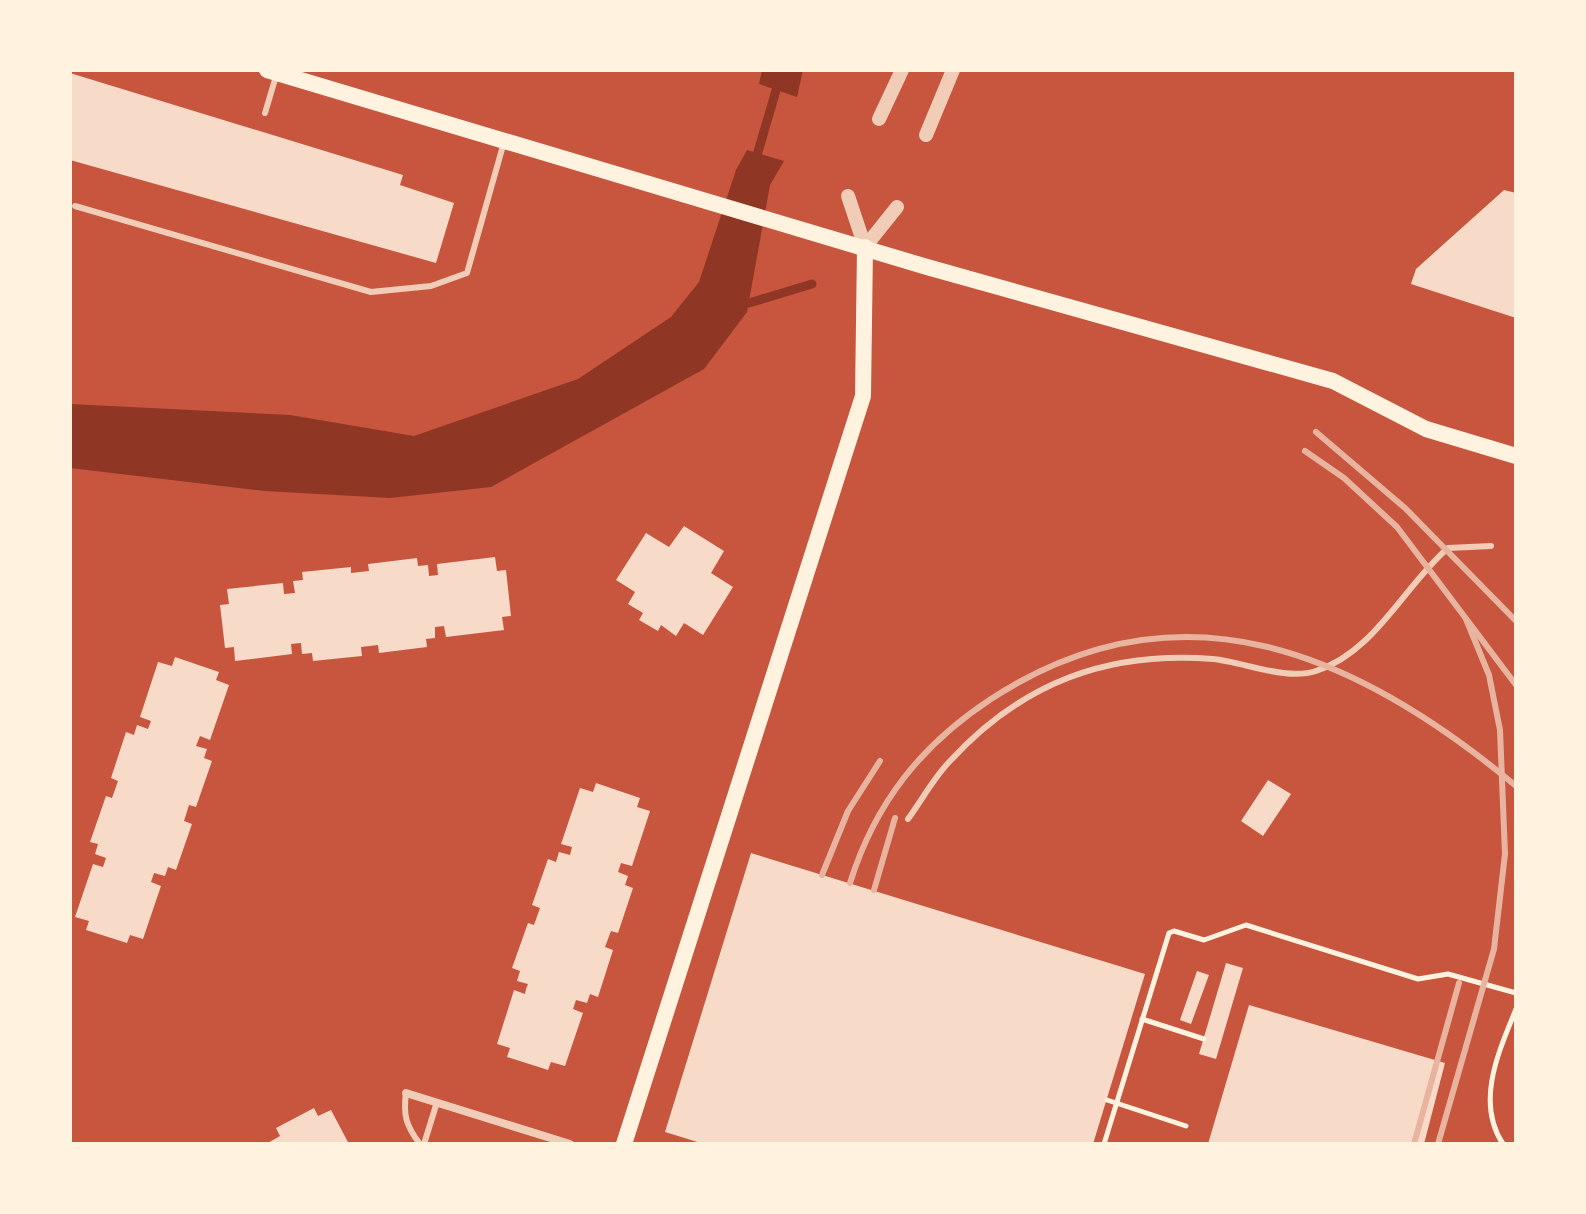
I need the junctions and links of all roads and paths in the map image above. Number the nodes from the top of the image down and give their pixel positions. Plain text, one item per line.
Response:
1 (902, 70) edge
2 (953, 70) edge
3 (272, 71) edge
4 (265, 113) dead end
5 (879, 119) dead end
6 (926, 135) dead end
7 (504, 142) junction
8 (848, 196) dead end
9 (75, 206) dead end
10 (897, 207) dead end
11 (865, 247) junction
12 (1516, 456) edge
13 (1491, 546) dead end
14 (908, 819) dead end
15 (1516, 993) edge
16 (1516, 1009) edge
17 (1142, 1019) junction
18 (1204, 1039) dead end
19 (406, 1093) joint
20 (1107, 1100) dead end
21 (437, 1102) junction
22 (1116, 1104) junction
23 (1186, 1126) dead end
24 (422, 1144) edge
25 (570, 1144) edge
26 (624, 1144) edge
27 (1104, 1144) edge
28 (1503, 1144) edge

1 - 5 street
2 - 6 street
3 - 4 lane
3 - 7 main road
7 - 9 lane
7 - 11 main road
8 - 11 street
10 - 11 street
11 - 12 main road
11 - 26 main road
13 - 14 lane
15 - 17 path
16 - 28 path
17 - 18 path
17 - 22 path
19 - 21 street
19 - 24 lane
20 - 22 path
21 - 24 lane
21 - 25 street
22 - 23 path
22 - 27 path

